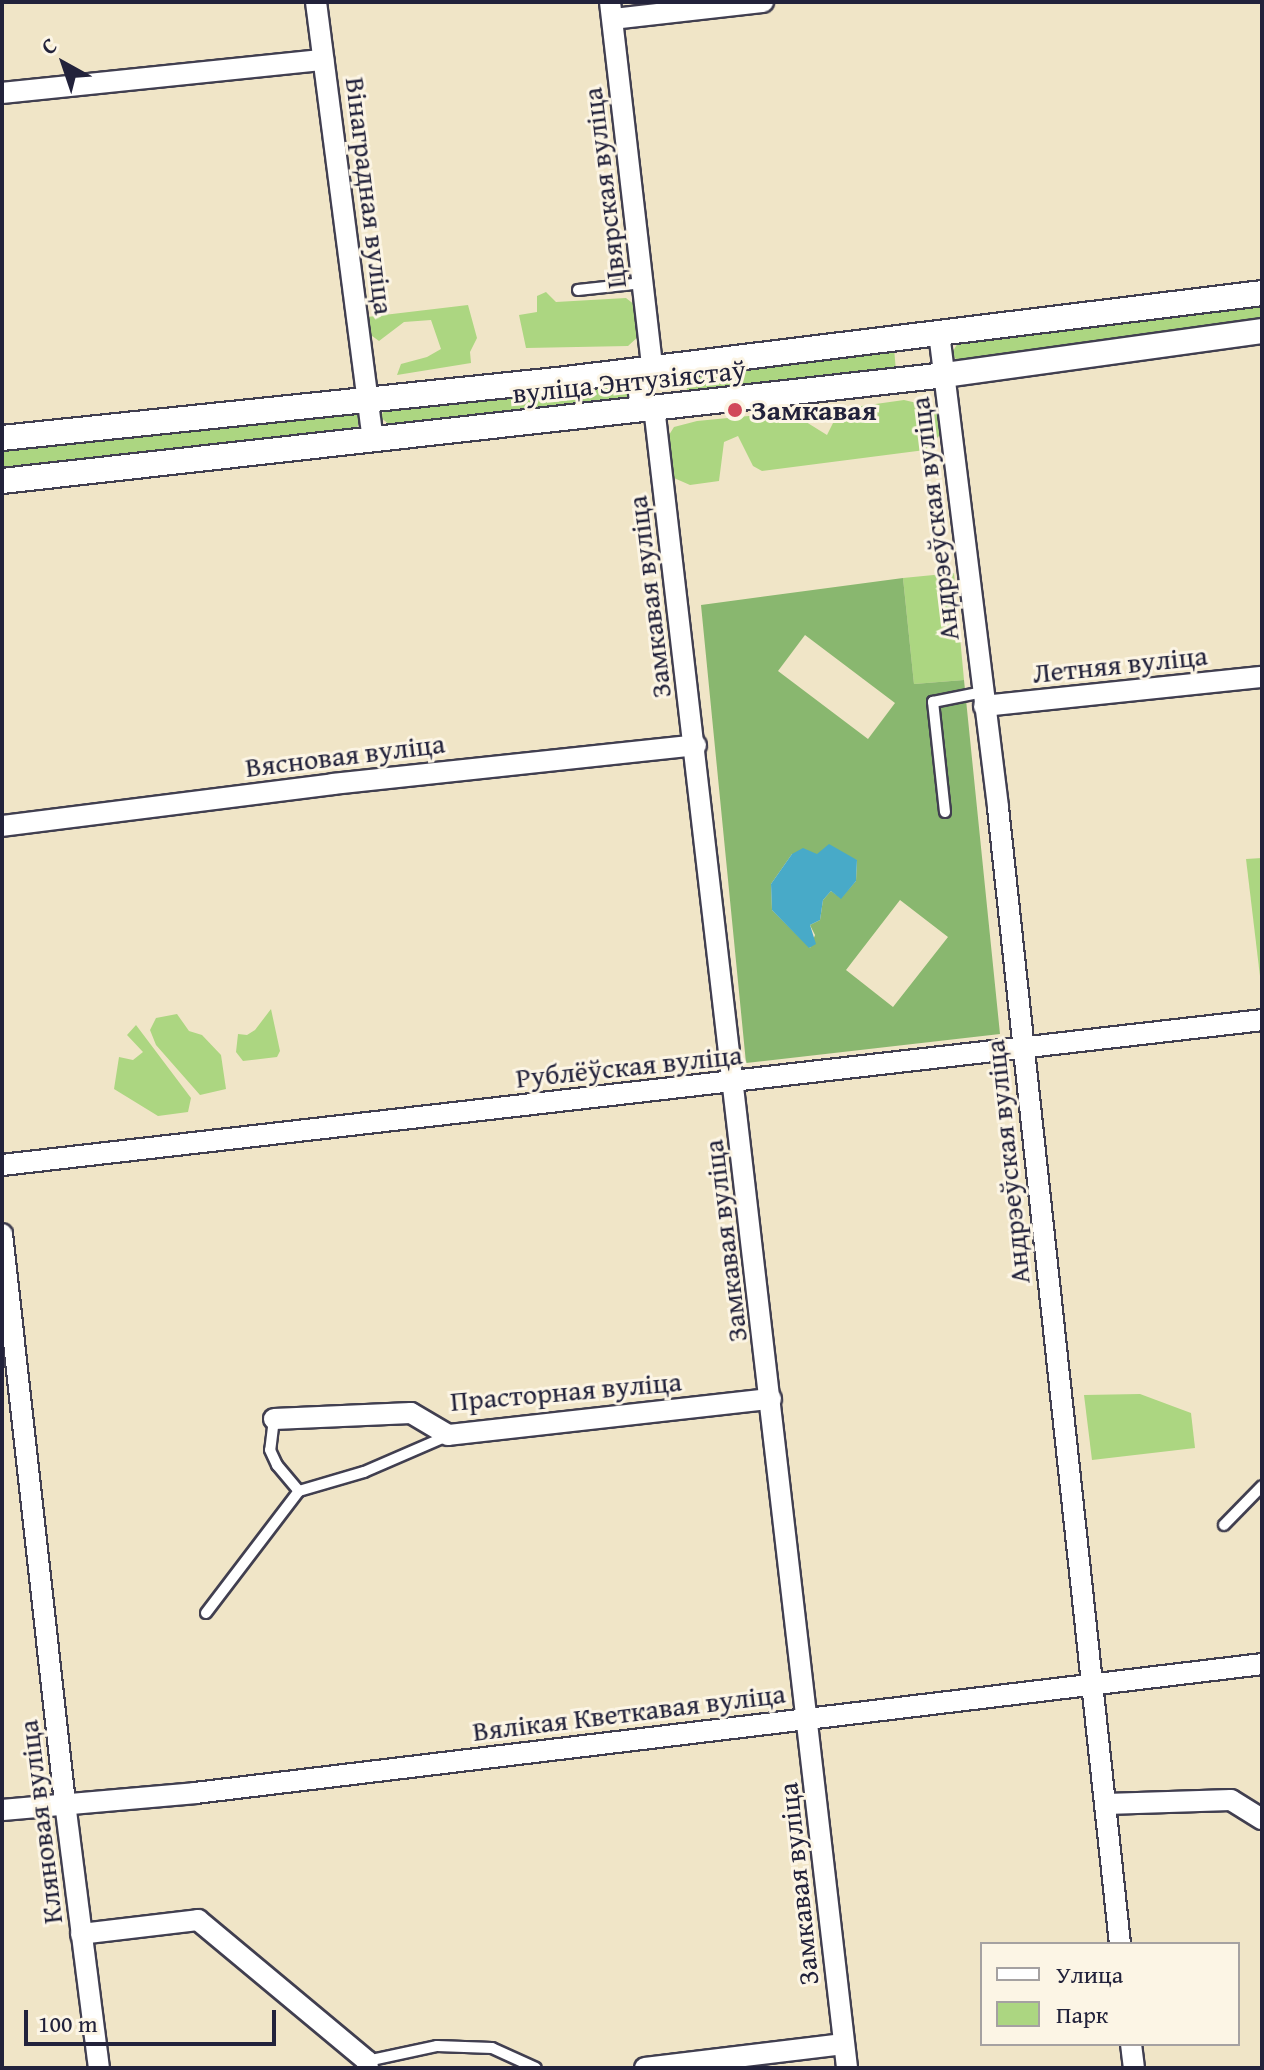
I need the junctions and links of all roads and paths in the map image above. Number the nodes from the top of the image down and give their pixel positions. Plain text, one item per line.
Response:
1 (316, 2) edge
2 (763, 2) edge
3 (612, 10) edge
4 (323, 60) junction
5 (2, 93) edge
6 (643, 283) junction
7 (578, 290) dead end
8 (1262, 293) edge
9 (1262, 331) edge
10 (939, 333) junction
11 (644, 368) junction
12 (945, 375) junction
13 (368, 398) junction
14 (647, 408) junction
15 (2, 438) edge
16 (373, 440) junction
17 (2, 481) edge
18 (1262, 677) edge
19 (983, 699) junction
20 (696, 745) junction
21 (945, 812) dead end
22 (2, 826) edge
23 (1262, 1020) edge
24 (1023, 1048) junction
25 (734, 1082) junction
26 (2, 1165) edge
27 (2, 1234) edge
28 (771, 1399) junction
29 (274, 1419) joint
30 (448, 1435) junction
31 (1262, 1486) edge
32 (299, 1491) junction
33 (1224, 1525) dead end
34 (206, 1613) dead end
35 (1262, 1664) edge
36 (1090, 1682) junction
37 (808, 1718) junction
38 (65, 1803) junction
39 (1106, 1804) junction
40 (2, 1810) edge
41 (1262, 1819) edge
42 (81, 1934) junction
43 (1120, 1942) edge
44 (844, 2044) junction
45 (1131, 2046) edge
46 (367, 2064) edge
47 (99, 2068) edge
48 (536, 2068) edge
49 (645, 2068) edge
50 (847, 2068) edge
51 (1134, 2068) edge

1 - 4 street, Вінаградная вуліца
2 - 3 street
3 - 6 street, Цвярская вуліца
4 - 5 street
4 - 13 street, Вінаградная вуліца
6 - 7 lane
6 - 11 street, Цвярская вуліца
8 - 10 street, вуліца Энтузіястаў
9 - 12 street, вуліца Энтузіястаў
10 - 11 street, вуліца Энтузіястаў
10 - 12 street, Андрэеўская вуліца
11 - 13 street, вуліца Энтузіястаў
11 - 14 street, Цвярская вуліца
12 - 14 street, вуліца Энтузіястаў
12 - 19 street, Андрэеўская вуліца
13 - 15 street, вуліца Энтузіястаў
13 - 16 street, Вінаградная вуліца
14 - 16 street, вуліца Энтузіястаў
14 - 20 street, Замкавая вуліца
16 - 17 street, вуліца Энтузіястаў
18 - 19 street, Летняя вуліца
19 - 21 lane
19 - 24 street, Андрэеўская вуліца
20 - 22 street, Вясновая вуліца
20 - 25 street, Замкавая вуліца
23 - 24 street, Рублёўская вуліца
24 - 25 street, Рублёўская вуліца
24 - 36 street, Андрэеўская вуліца
25 - 26 street, Рублёўская вуліца
25 - 28 street, Замкавая вуліца
27 - 38 street, Кляновая вуліца
28 - 30 street, Прасторная вуліца
28 - 37 street, Замкавая вуліца
29 - 30 street, Прасторная вуліца
29 - 32 lane
30 - 32 lane
31 - 33 lane
32 - 34 lane
35 - 36 street, Вялікая Кветкавая вуліца
36 - 37 street, Вялікая Кветкавая вуліца
36 - 39 street, Андрэеўская вуліца
37 - 38 street, Вялікая Кветкавая вуліца
37 - 44 street, Замкавая вуліца
38 - 40 street, Вялікая Кветкавая вуліца
38 - 42 street, Кляновая вуліца
39 - 41 street
39 - 43 street, Андрэеўская вуліца
42 - 46 street
42 - 47 street, Кляновая вуліца
44 - 49 street
44 - 50 street, Замкавая вуліца
45 - 51 street
46 - 48 lane

